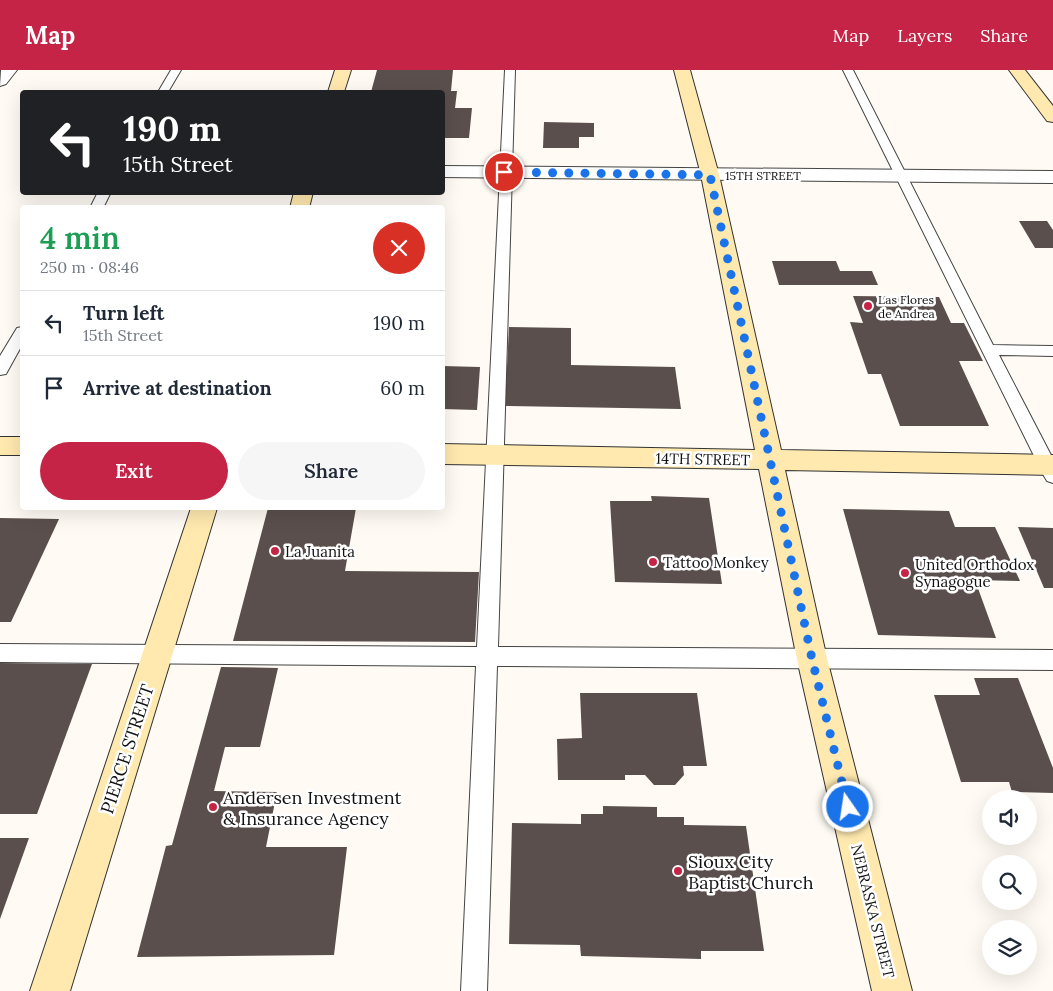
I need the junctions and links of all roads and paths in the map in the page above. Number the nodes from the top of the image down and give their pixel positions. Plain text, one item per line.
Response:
1 (9, 70) edge
2 (176, 70) edge
3 (343, 70) edge
4 (510, 70) edge
5 (682, 70) edge
6 (848, 70) edge
7 (1017, 70) edge
8 (0, 81) edge
9 (164, 90) edge
10 (337, 90) edge
11 (1053, 116) edge
12 (445, 171) edge
13 (504, 172) junction
14 (898, 174) junction
15 (710, 175) junction
16 (1053, 177) edge
17 (20, 335) edge
18 (991, 350) junction
19 (1053, 351) edge
20 (0, 370) edge
21 (0, 446) edge
22 (20, 446) edge
23 (445, 454) edge
24 (496, 455) junction
25 (770, 460) junction
26 (1051, 469) edge
27 (203, 510) edge
28 (0, 653) edge
29 (158, 655) junction
30 (487, 656) junction
31 (812, 659) junction
32 (1053, 660) edge
33 (50, 991) edge
34 (474, 991) edge
35 (892, 991) edge

1 - 8 street
2 - 9 lane
3 - 10 main road
4 - 13 lane
5 - 15 main road, NEBRASKA STREET
6 - 14 lane
7 - 11 main road
12 - 13 street, 15TH STREET
13 - 15 street, 15TH STREET
13 - 24 lane
14 - 15 street, 15TH STREET
14 - 16 street, 15TH STREET
14 - 18 lane
15 - 25 main road, NEBRASKA STREET
17 - 20 lane
18 - 19 lane
18 - 26 lane
21 - 22 main road
23 - 24 main road, 14TH STREET
24 - 25 main road, 14TH STREET
24 - 30 lane
25 - 26 main road, 14TH STREET
25 - 31 main road, NEBRASKA STREET
27 - 29 main road, PIERCE STREET
28 - 29 lane
29 - 30 lane
29 - 33 main road, PIERCE STREET
30 - 31 lane
30 - 34 lane
31 - 32 lane
31 - 35 main road, NEBRASKA STREET

